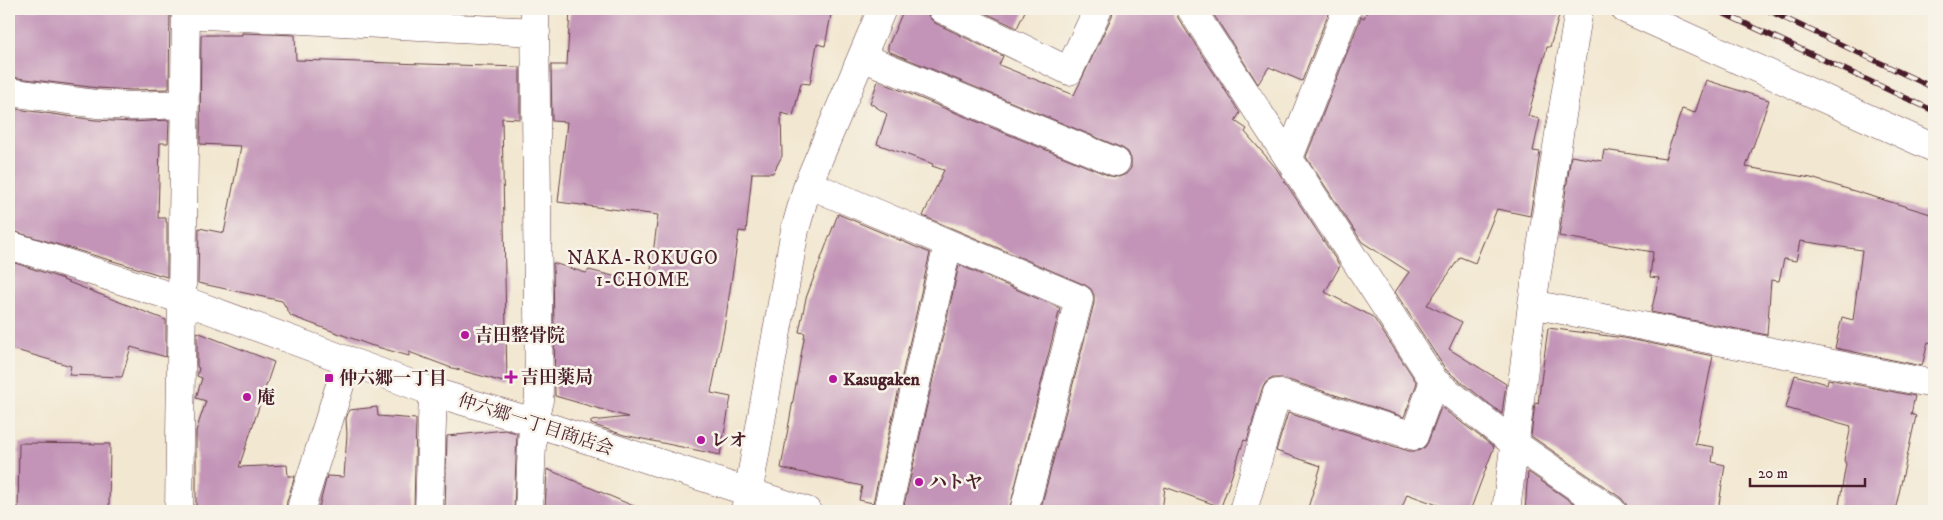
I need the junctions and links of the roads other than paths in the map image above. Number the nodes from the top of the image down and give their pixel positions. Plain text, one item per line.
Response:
1 (882, 9) edge
2 (942, 9) edge
3 (1098, 9) edge
4 (1191, 9) edge
5 (1347, 9) edge
6 (1579, 9) edge
7 (1625, 9) edge
8 (186, 12) edge
9 (536, 20) edge
10 (862, 57) junction
11 (9, 92) edge
12 (185, 104) junction
13 (1934, 148) edge
14 (1288, 158) junction
15 (1116, 162) dead end
16 (808, 184) junction
17 (948, 244) junction
18 (9, 245) edge
19 (183, 300) junction
20 (1532, 304) junction
21 (348, 360) junction
22 (1434, 381) junction
23 (1934, 384) edge
24 (434, 392) junction
25 (533, 422) junction
26 (1515, 444) junction
27 (747, 501) edge
28 (1248, 510) edge
29 (179, 511) edge
30 (302, 511) edge
31 (429, 511) edge
32 (529, 511) edge
33 (807, 511) edge
34 (887, 511) edge
35 (1024, 511) edge
36 (1506, 511) edge
37 (1612, 511) edge

1 - 10 street
2 - 3 street
4 - 14 street
5 - 14 street
6 - 20 street
7 - 13 street
8 - 9 street
8 - 12 street
9 - 25 street
10 - 15 street
10 - 16 street
11 - 12 street
12 - 19 street
14 - 22 street
16 - 17 street
16 - 27 street
17 - 34 street
17 - 35 street
18 - 19 street, 仲六郷一丁目商店会
19 - 21 street, 仲六郷一丁目商店会
19 - 29 street
20 - 23 street
20 - 26 street
21 - 24 street, 仲六郷一丁目商店会
21 - 30 street
22 - 26 street
22 - 28 street
24 - 25 street, 仲六郷一丁目商店会
24 - 31 street
25 - 27 street, 仲六郷一丁目商店会
25 - 32 street
26 - 36 street
26 - 37 street
27 - 33 street, 仲六郷一丁目商店会

